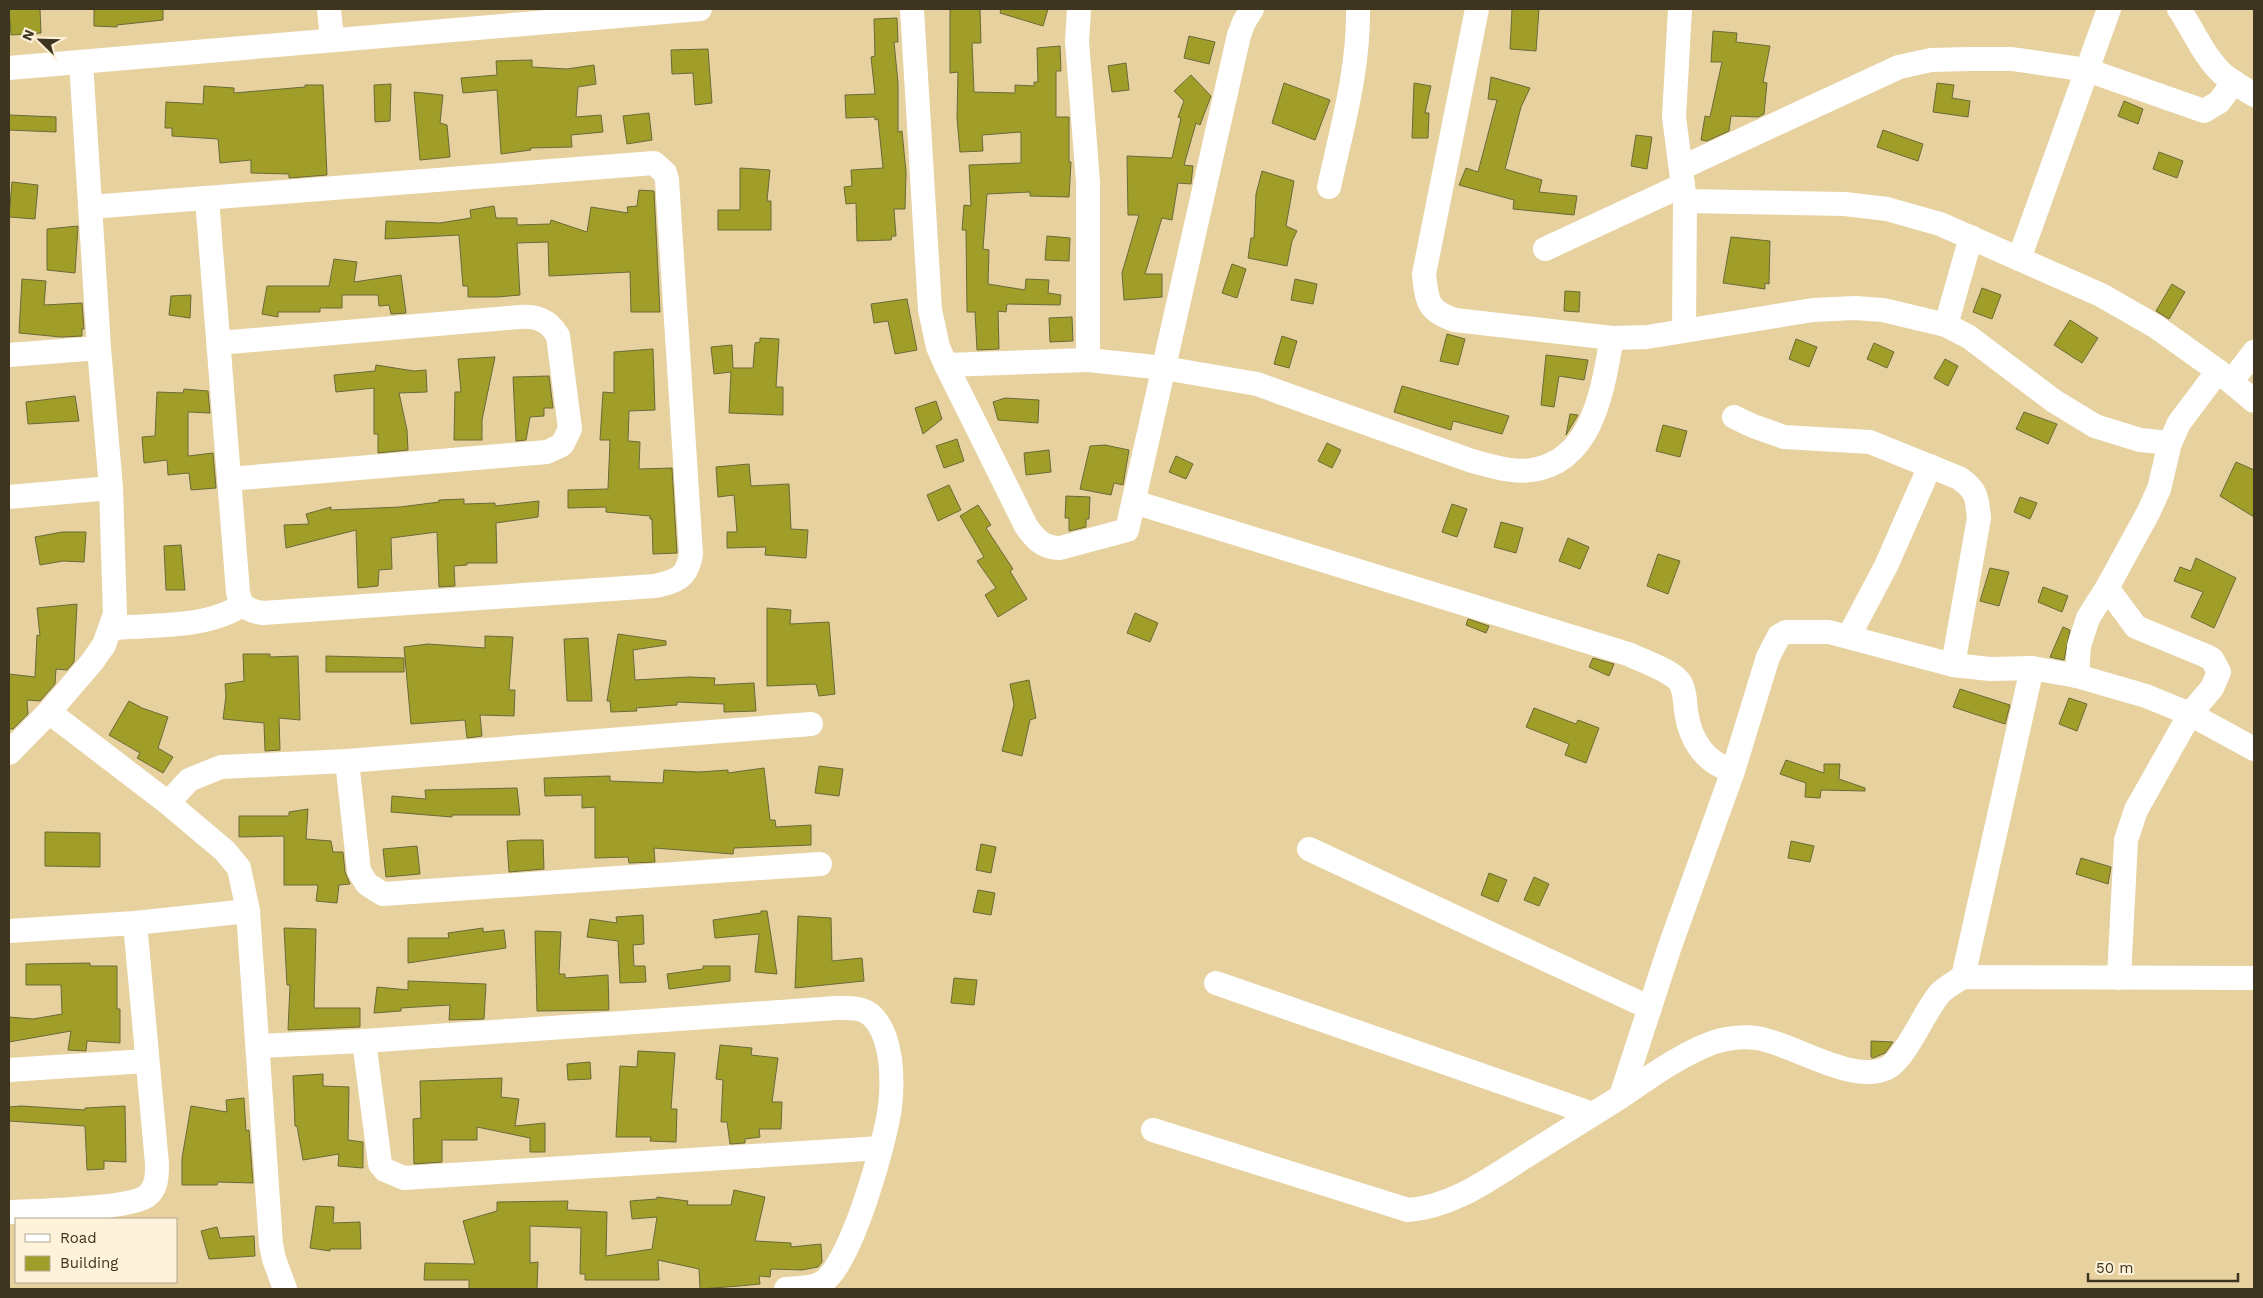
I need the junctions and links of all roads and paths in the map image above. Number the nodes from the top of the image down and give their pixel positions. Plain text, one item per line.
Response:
1 (329, 9) edge
2 (700, 9) edge
3 (912, 9) edge
4 (1079, 9) edge
5 (1252, 9) edge
6 (1358, 9) edge
7 (1477, 9) edge
8 (1680, 9) edge
9 (2109, 9) edge
10 (2179, 9) edge
11 (332, 39) junction
12 (81, 62) junction
13 (9, 68) edge
14 (2087, 70) junction
15 (2234, 82) junction
16 (2254, 95) edge
17 (1683, 185) junction
18 (1330, 187) dead end
19 (207, 199) junction
20 (90, 207) junction
21 (1971, 237) junction
22 (1546, 249) dead end
23 (2019, 259) junction
24 (1946, 325) junction
25 (1684, 330) junction
26 (1612, 338) junction
27 (219, 343) junction
28 (99, 348) junction
29 (2254, 352) edge
30 (9, 355) edge
31 (1088, 360) junction
32 (946, 365) junction
33 (1164, 368) junction
34 (2225, 376) junction
35 (2254, 401) edge
36 (1734, 417) dead end
37 (2170, 443) junction
38 (1930, 466) junction
39 (229, 479) junction
40 (111, 488) junction
41 (9, 497) edge
42 (1134, 502) junction
43 (2107, 588) junction
44 (242, 605) junction
45 (112, 628) junction
46 (1849, 636) junction
47 (1953, 665) junction
48 (2032, 668) junction
49 (2077, 676) junction
50 (49, 712) junction
51 (2190, 714) junction
52 (811, 724) dead end
53 (2254, 749) edge
54 (9, 753) edge
55 (347, 761) junction
56 (1733, 771) junction
57 (168, 802) junction
58 (1308, 849) dead end
59 (820, 864) dead end
60 (248, 910) junction
61 (135, 923) junction
62 (9, 931) edge
63 (1963, 977) junction
64 (2118, 978) junction
65 (2254, 978) edge
66 (1216, 983) dead end
67 (1650, 1008) junction
68 (364, 1041) junction
69 (259, 1046) junction
70 (146, 1060) junction
71 (9, 1070) edge
72 (1621, 1096) junction
73 (1593, 1114) junction
74 (1154, 1130) dead end
75 (881, 1148) junction
76 (9, 1212) edge
77 (285, 1289) edge
78 (786, 1289) edge

1 - 11 street
2 - 11 street
3 - 32 street
4 - 31 street
5 - 33 street
6 - 18 street
7 - 26 street
8 - 17 street
9 - 14 street
10 - 15 street
11 - 12 street
12 - 13 street
12 - 20 street
14 - 15 street
14 - 17 street
14 - 23 street
15 - 16 street
17 - 21 street
17 - 22 street
17 - 25 street
19 - 20 street
19 - 27 street
19 - 44 street
20 - 28 street
21 - 23 street
21 - 24 street
23 - 34 street
24 - 25 street
24 - 37 street
25 - 26 street
26 - 33 street
27 - 39 street
27 - 39 street
28 - 30 street
28 - 40 street
29 - 34 street
31 - 32 street
31 - 33 street
32 - 42 street
33 - 42 street
34 - 35 street
34 - 37 street
36 - 38 street
37 - 43 street
38 - 46 street
38 - 47 street
39 - 44 street
40 - 41 street
40 - 45 street
42 - 56 street
43 - 49 street
43 - 51 street
44 - 45 street
45 - 50 street
46 - 47 street
46 - 56 street
47 - 48 street
48 - 49 street
48 - 63 street
49 - 51 street
50 - 54 street
50 - 57 street
51 - 53 street
51 - 64 street
52 - 55 street
55 - 57 street
55 - 59 street
56 - 67 street
57 - 60 street
58 - 67 street
60 - 61 street
60 - 69 street
61 - 62 street
61 - 70 street
63 - 64 street
63 - 72 street
64 - 65 street
66 - 73 street
67 - 72 street
68 - 69 street
68 - 75 street
68 - 75 street
69 - 77 street
70 - 71 street
70 - 76 street
72 - 73 street
73 - 74 street
75 - 78 street

